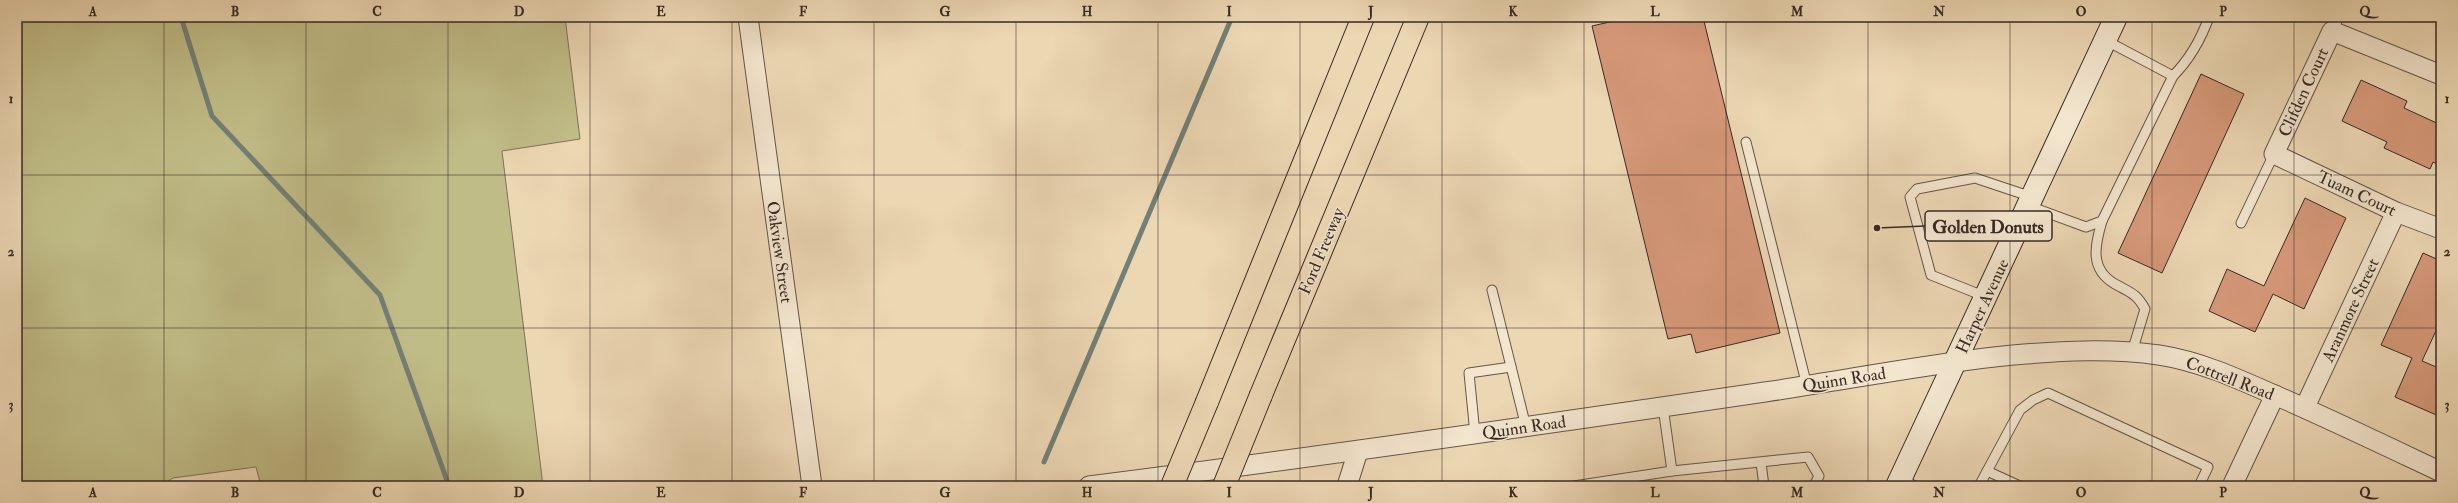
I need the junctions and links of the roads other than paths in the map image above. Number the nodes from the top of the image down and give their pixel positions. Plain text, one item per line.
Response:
1 (748, 17) edge
2 (1363, 17) edge
3 (1418, 17) edge
4 (2116, 17) edge
5 (2209, 17) edge
6 (2335, 24) edge
7 (2105, 40) junction
8 (2441, 75) edge
9 (2173, 76) junction
10 (1746, 142) dead end
11 (2274, 154) junction
12 (2031, 202) junction
13 (2396, 212) junction
14 (2102, 221) junction
15 (2241, 223) dead end
16 (2441, 229) edge
17 (1492, 290) dead end
18 (1986, 297) junction
19 (2132, 352) junction
20 (1957, 360) junction
21 (1511, 366) junction
22 (1807, 386) junction
23 (2275, 395) junction
24 (1663, 407) junction
25 (2305, 407) junction
26 (1526, 427) junction
27 (1475, 434) junction
28 (1358, 452) junction
29 (1761, 463) junction
30 (1672, 471) junction
31 (1987, 471) junction
32 (2441, 472) edge
33 (1904, 483) edge
34 (812, 486) edge
35 (1089, 486) edge
36 (1172, 486) edge
37 (1224, 486) edge
38 (1347, 486) edge
39 (1574, 486) edge
40 (1764, 486) edge
41 (1814, 486) edge
42 (1979, 486) edge
43 (2020, 486) edge
44 (2199, 486) edge
45 (2232, 486) edge

1 - 34 street, Oakview Street
2 - 36 highway, bridge
3 - 37 highway, Ford Freeway, bridge
4 - 7 main road, Harper Avenue
5 - 9 lane
6 - 8 street
6 - 11 street, Clifden Court
7 - 9 lane
7 - 12 main road, Harper Avenue
9 - 14 lane
10 - 22 lane
11 - 13 street, Tuam Court
11 - 15 lane
12 - 14 lane
12 - 18 main road, Harper Avenue
12 - 18 lane
13 - 16 street, Tuam Court
13 - 25 street, Aranmore Street
14 - 19 lane
17 - 21 lane
18 - 20 main road, Harper Avenue
19 - 20 street, Cottrell Road
19 - 23 street, Cottrell Road
20 - 22 street, Quinn Road
20 - 33 main road, Harper Avenue
21 - 26 lane
21 - 27 lane
22 - 24 street, Quinn Road
23 - 25 street, Cottrell Road
23 - 45 street
24 - 26 street, Quinn Road
24 - 30 lane
25 - 32 street, Cottrell Road
26 - 27 street, Quinn Road
27 - 28 street, Quinn Road
28 - 35 street, Quinn Road
28 - 38 street
29 - 30 lane
29 - 40 lane
29 - 41 lane
30 - 39 lane
31 - 42 lane
31 - 43 lane
31 - 44 lane

